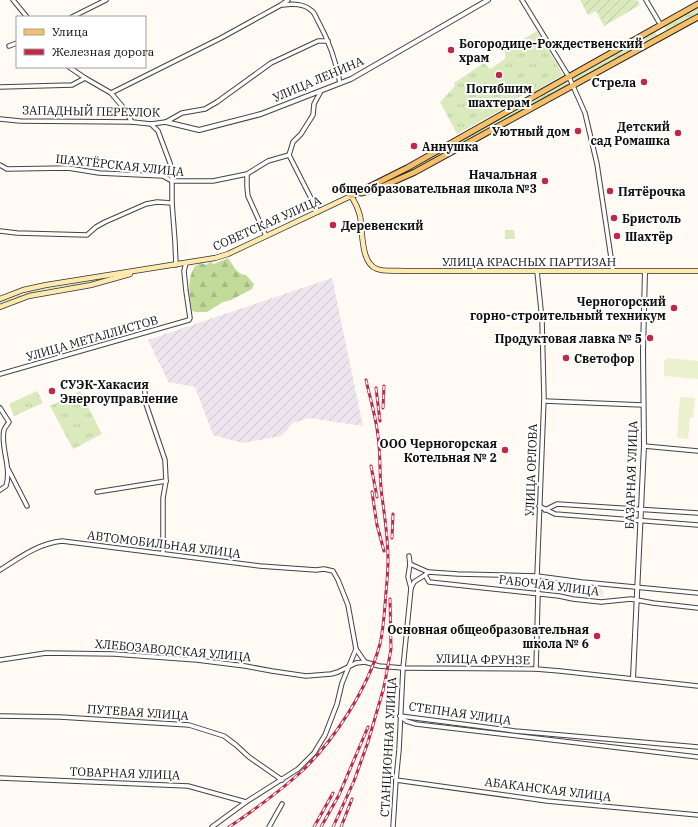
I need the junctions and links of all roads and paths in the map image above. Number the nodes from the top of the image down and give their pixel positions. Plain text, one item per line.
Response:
1 (13, 0) edge
2 (106, 0) edge
3 (288, 0) edge
4 (488, 0) edge
5 (522, 0) edge
6 (646, 0) edge
7 (698, 4) edge
8 (281, 5) junction
9 (26, 16) edge
10 (74, 16) edge
11 (698, 17) edge
12 (659, 22) dead end
13 (328, 41) junction
14 (16, 43) edge
15 (9, 46) dead end
16 (70, 68) edge
17 (569, 77) junction
18 (85, 78) junction
19 (340, 82) junction
20 (573, 86) junction
21 (0, 87) edge
22 (321, 91) junction
23 (111, 93) junction
24 (0, 119) edge
25 (132, 122) junction
26 (166, 122) junction
27 (151, 124) junction
28 (289, 155) junction
29 (0, 165) edge
30 (247, 174) junction
31 (172, 181) junction
32 (351, 196) junction
33 (172, 203) junction
34 (318, 212) junction
35 (0, 231) edge
36 (266, 236) junction
37 (186, 264) junction
38 (176, 265) junction
39 (141, 270) junction
40 (537, 271) junction
41 (613, 271) junction
42 (645, 271) junction
43 (698, 271) edge
44 (0, 299) edge
45 (0, 307) edge
46 (0, 374) edge
47 (144, 383) dead end
48 (544, 401) junction
49 (643, 405) junction
50 (0, 408) edge
51 (644, 446) junction
52 (698, 451) edge
53 (7, 466) junction
54 (166, 482) junction
55 (0, 490) edge
56 (97, 492) dead end
57 (27, 506) dead end
58 (539, 506) junction
59 (640, 508) junction
60 (545, 510) junction
61 (698, 513) edge
62 (640, 521) junction
63 (698, 525) edge
64 (163, 553) junction
65 (409, 556) dead end
66 (410, 564) junction
67 (0, 570) edge
68 (428, 572) junction
69 (425, 575) junction
70 (537, 576) junction
71 (637, 587) junction
72 (411, 588) junction
73 (698, 593) edge
74 (538, 594) junction
75 (637, 600) junction
76 (698, 608) edge
77 (356, 649) junction
78 (0, 660) edge
79 (365, 662) junction
80 (350, 665) junction
81 (403, 668) junction
82 (536, 669) junction
83 (633, 678) junction
84 (698, 686) edge
85 (0, 716) edge
86 (400, 716) junction
87 (698, 747) edge
88 (698, 757) edge
89 (0, 778) edge
90 (282, 780) junction
91 (396, 780) junction
92 (246, 802) junction
93 (282, 804) dead end
94 (698, 815) edge
95 (212, 827) edge
96 (269, 827) edge
97 (393, 827) edge

1 - 9 street
2 - 10 street
3 - 8 street
4 - 19 street, УЛИЦА ЛЕНИНА
5 - 17 street
6 - 12 street
7 - 17 main road, СОВЕТСКАЯ УЛИЦА
8 - 13 street
8 - 23 street
11 - 20 main road, СОВЕТСКАЯ УЛИЦА
13 - 19 street
13 - 26 street, ЗАПАДНЫЙ ПЕРЕУЛОК
14 - 15 street
16 - 18 street
17 - 20 street
17 - 32 main road, СОВЕТСКАЯ УЛИЦА
18 - 21 street
18 - 23 street
19 - 22 street, УЛИЦА ЛЕНИНА
20 - 32 main road, СОВЕТСКАЯ УЛИЦА
20 - 41 street
22 - 26 street, УЛИЦА ЛЕНИНА
22 - 28 street
23 - 25 street
24 - 25 street, ЗАПАДНЫЙ ПЕРЕУЛОК
25 - 27 street, ЗАПАДНЫЙ ПЕРЕУЛОК
26 - 27 street, ЗАПАДНЫЙ ПЕРЕУЛОК
27 - 31 street
28 - 30 street, ШАХТЁРСКАЯ УЛИЦА
28 - 34 street
29 - 31 street, ШАХТЁРСКАЯ УЛИЦА
30 - 31 street, ШАХТЁРСКАЯ УЛИЦА
30 - 36 street
31 - 33 street
32 - 34 main road, СОВЕТСКАЯ УЛИЦА
32 - 40 main road, УЛИЦА КРАСНЫХ ПАРТИЗАН
33 - 35 street
33 - 38 street
34 - 36 main road, СОВЕТСКАЯ УЛИЦА
36 - 37 main road, СОВЕТСКАЯ УЛИЦА
37 - 38 main road, СОВЕТСКАЯ УЛИЦА
37 - 46 street, УЛИЦА МЕТАЛЛИСТОВ
38 - 39 main road, СОВЕТСКАЯ УЛИЦА
39 - 44 main road, СОВЕТСКАЯ УЛИЦА
39 - 45 main road, СОВЕТСКАЯ УЛИЦА
40 - 41 main road, УЛИЦА КРАСНЫХ ПАРТИЗАН
40 - 48 street, УЛИЦА ОРЛОВА
41 - 42 main road, УЛИЦА КРАСНЫХ ПАРТИЗАН
42 - 43 main road, УЛИЦА КРАСНЫХ ПАРТИЗАН
42 - 49 street, БАЗАРНАЯ УЛИЦА
47 - 54 street
48 - 49 street
48 - 58 street, УЛИЦА ОРЛОВА
49 - 51 street, БАЗАРНАЯ УЛИЦА
50 - 53 street
51 - 52 street
51 - 59 street, БАЗАРНАЯ УЛИЦА
53 - 55 street
53 - 57 street
54 - 56 street
54 - 64 street
58 - 60 street
58 - 70 street, УЛИЦА ОРЛОВА
59 - 60 street
59 - 61 street
59 - 62 street, БАЗАРНАЯ УЛИЦА
60 - 62 street
62 - 63 street
62 - 71 street, БАЗАРНАЯ УЛИЦА
64 - 67 street, АВТОМОБИЛЬНАЯ УЛИЦА
64 - 77 street, АВТОМОБИЛЬНАЯ УЛИЦА
65 - 66 street
66 - 68 street
66 - 72 street
68 - 69 street
68 - 70 street, РАБОЧАЯ УЛИЦА
69 - 72 street
69 - 74 street, РАБОЧАЯ УЛИЦА
70 - 71 street, РАБОЧАЯ УЛИЦА
70 - 74 street, УЛИЦА ОРЛОВА
71 - 73 street, РАБОЧАЯ УЛИЦА
71 - 75 street, БАЗАРНАЯ УЛИЦА
72 - 81 street
74 - 75 street, РАБОЧАЯ УЛИЦА
74 - 82 street, УЛИЦА ОРЛОВА
75 - 76 street, РАБОЧАЯ УЛИЦА
75 - 83 street, БАЗАРНАЯ УЛИЦА
77 - 79 street
77 - 80 street
78 - 80 street, ХЛЕБОЗАВОДСКАЯ УЛИЦА
79 - 80 street, ХЛЕБОЗАВОДСКАЯ УЛИЦА
79 - 81 street, УЛИЦА ФРУНЗЕ
80 - 90 street
81 - 82 street, УЛИЦА ФРУНЗЕ
81 - 86 street, СТАНЦИОННАЯ УЛИЦА
82 - 83 street, УЛИЦА ФРУНЗЕ
83 - 84 street, УЛИЦА ФРУНЗЕ
85 - 90 street, ПУТЕВАЯ УЛИЦА
86 - 87 street, СТЕПНАЯ УЛИЦА
86 - 88 street, СТЕПНАЯ УЛИЦА
86 - 91 street, СТАНЦИОННАЯ УЛИЦА
89 - 92 street, ТОВАРНАЯ УЛИЦА
90 - 92 street
91 - 94 street, АБАКАНСКАЯ УЛИЦА
91 - 97 street, СТАНЦИОННАЯ УЛИЦА
92 - 95 street
93 - 96 street

